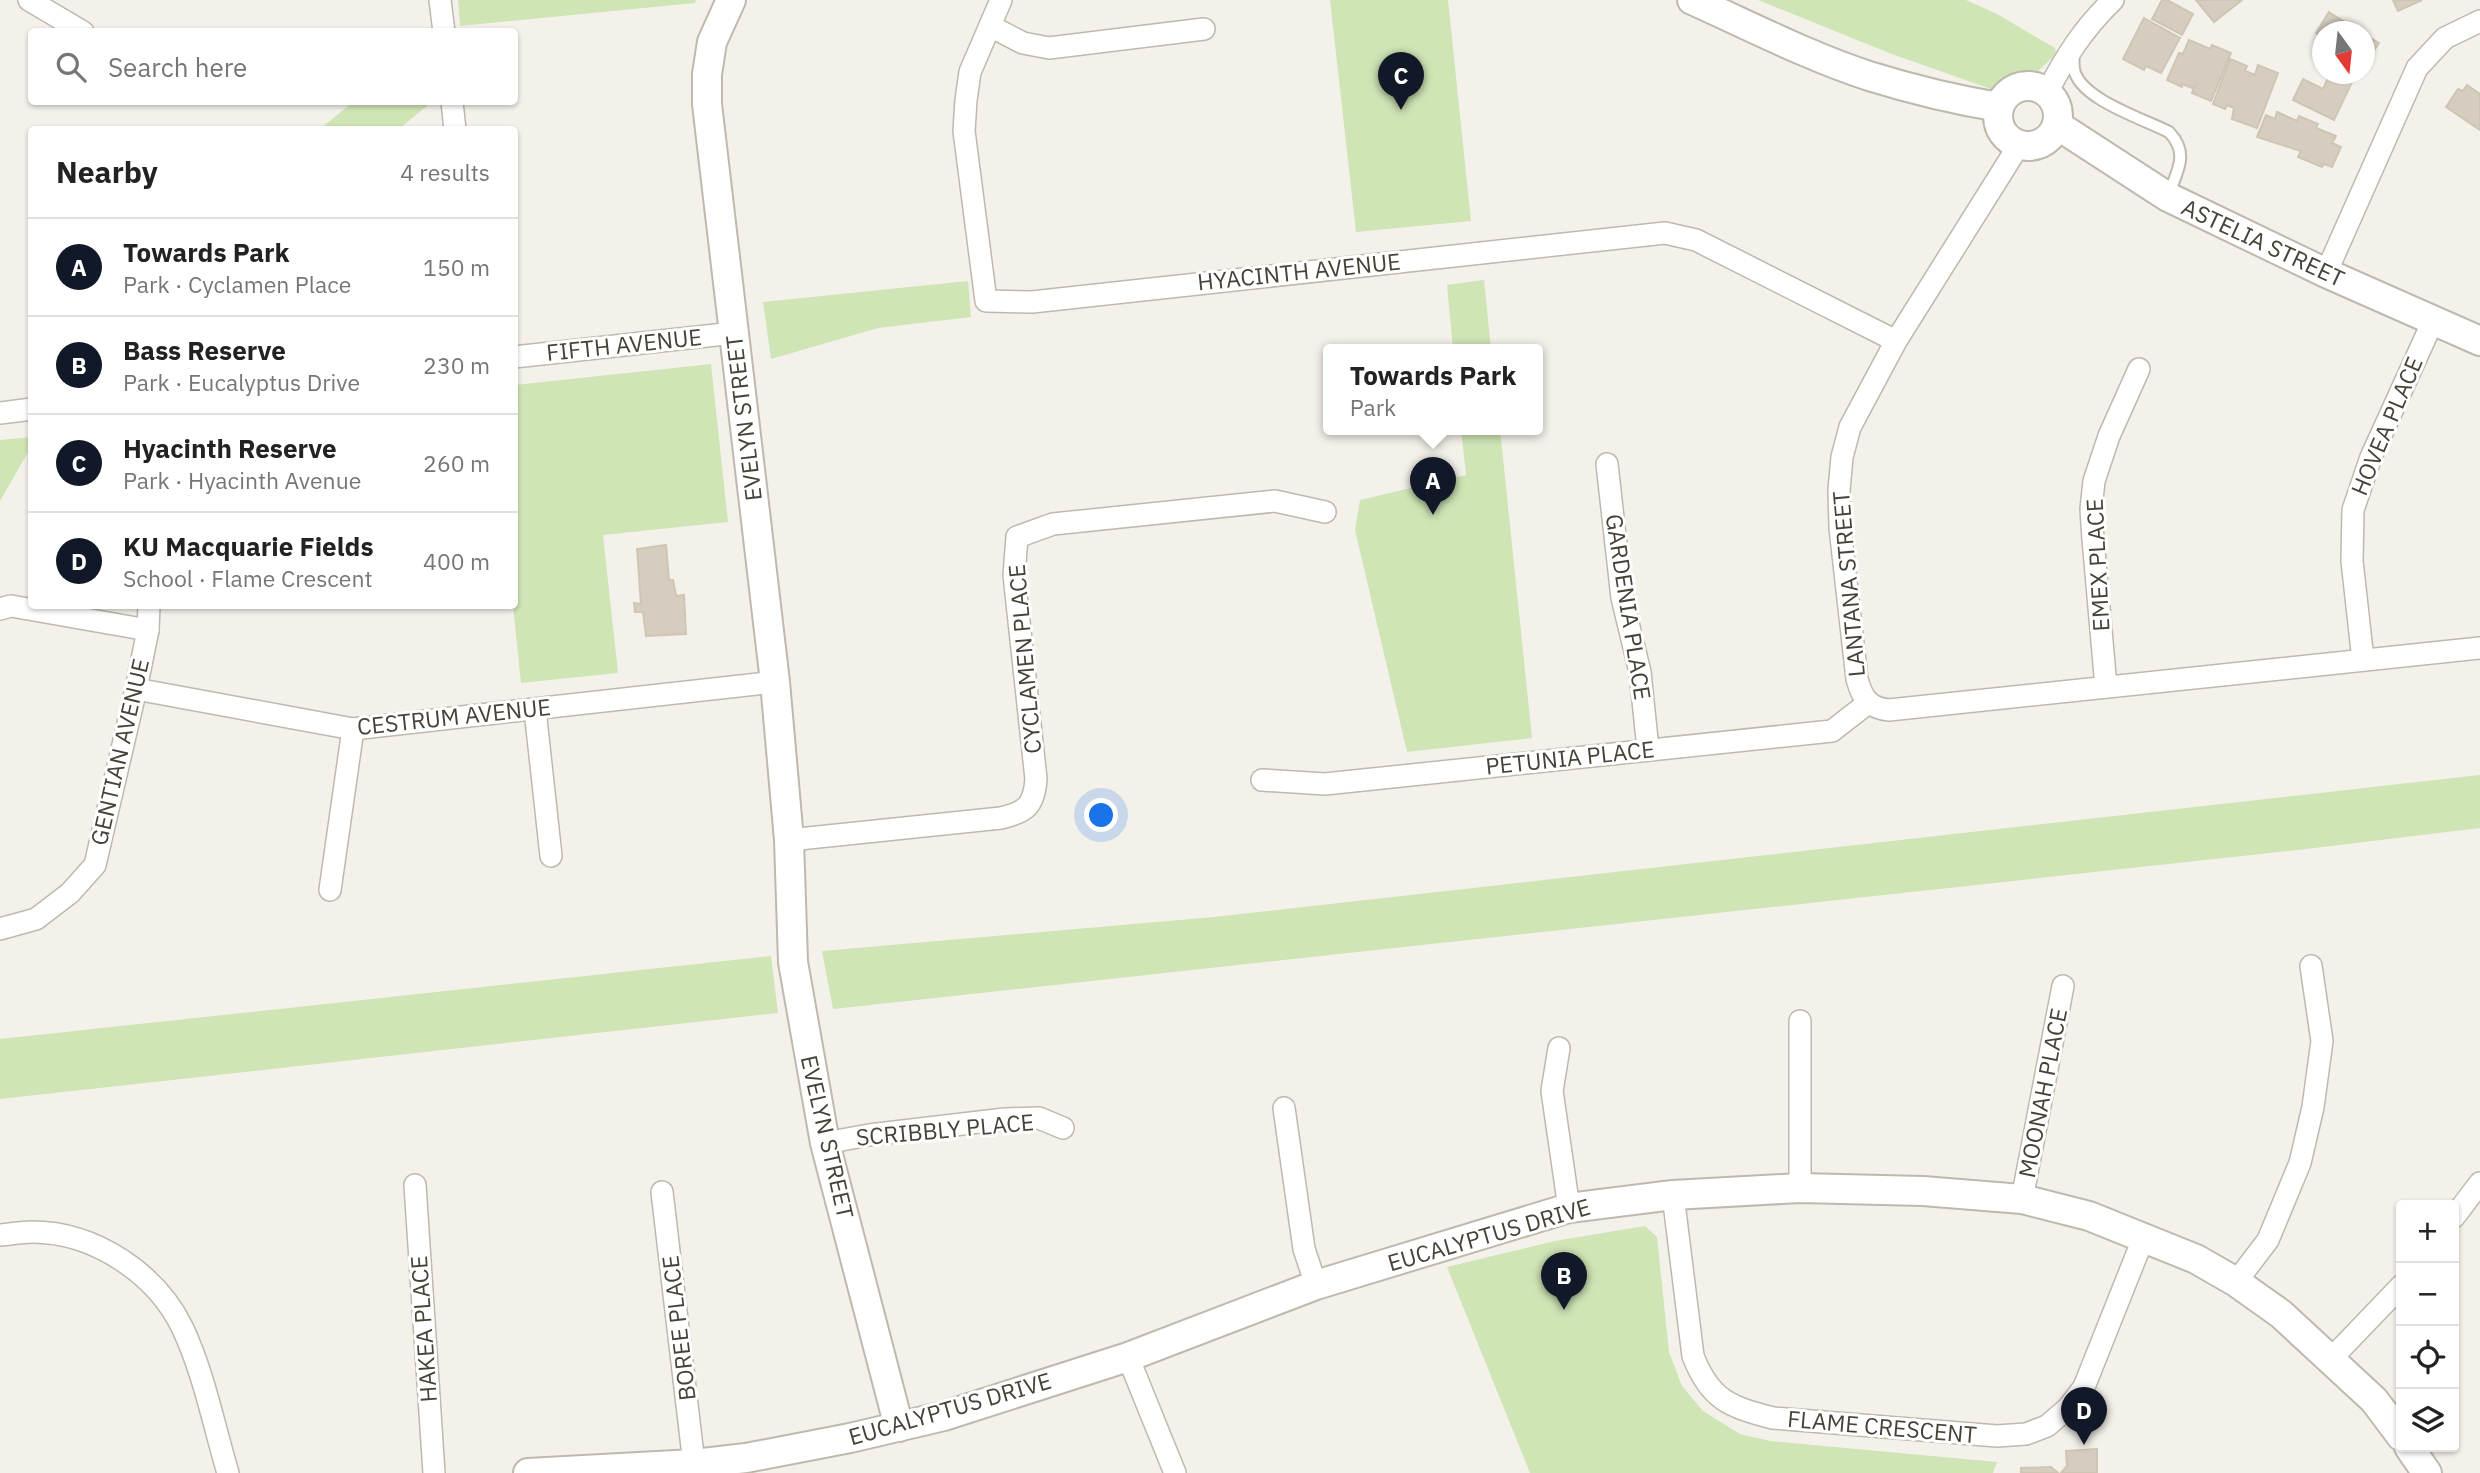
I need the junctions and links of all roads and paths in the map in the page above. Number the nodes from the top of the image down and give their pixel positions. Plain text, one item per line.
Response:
1 (29, 0) edge
2 (440, 0) edge
3 (731, 0) edge
4 (1002, 0) edge
5 (1692, 0) edge
6 (2113, 0) edge
7 (2480, 21) edge
8 (989, 26) junction
9 (76, 28) edge
10 (444, 28) edge
11 (1204, 29) dead end
12 (2073, 46) junction
13 (2047, 93) junction
14 (452, 105) edge
15 (1999, 107) junction
16 (2057, 125) junction
17 (455, 126) edge
18 (2019, 145) junction
19 (2168, 197) junction
20 (2326, 274) junction
21 (2433, 321) junction
22 (734, 333) junction
23 (1896, 341) junction
24 (2480, 341) edge
25 (518, 357) edge
26 (2139, 369) dead end
27 (28, 409) edge
28 (0, 412) edge
29 (1607, 464) dead end
30 (1325, 512) dead end
31 (0, 609) edge
32 (28, 609) edge
33 (28, 609) edge
34 (149, 609) edge
35 (148, 630) junction
36 (2480, 648) edge
37 (2363, 660) junction
38 (775, 682) junction
39 (2106, 687) junction
40 (136, 689) junction
41 (1868, 703) junction
42 (535, 710) junction
43 (353, 729) junction
44 (1648, 749) junction
45 (1262, 780) dead end
46 (789, 840) junction
47 (551, 856) dead end
48 (330, 890) dead end
49 (0, 929) edge
50 (2311, 966) dead end
51 (2063, 986) dead end
52 (1800, 1021) dead end
53 (1559, 1048) dead end
54 (1284, 1108) dead end
55 (1063, 1128) dead end
56 (832, 1141) junction
57 (2480, 1183) edge
58 (415, 1185) dead end
59 (1800, 1188) junction
60 (662, 1192) dead end
61 (1673, 1195) junction
62 (2022, 1199) junction
63 (1570, 1208) junction
64 (2459, 1210) edge
65 (0, 1235) edge
66 (2143, 1239) junction
67 (2236, 1282) junction
68 (1316, 1285) junction
69 (2396, 1291) edge
70 (1128, 1357) junction
71 (2330, 1360) junction
72 (906, 1426) junction
73 (2396, 1429) edge
74 (694, 1464) junction
75 (596, 1471) edge
76 (228, 1473) edge
77 (434, 1473) edge
78 (528, 1473) edge
79 (1175, 1473) edge

1 - 9 street
2 - 10 street
3 - 22 street, EVELYN STREET
4 - 8 street, HYACINTH AVENUE
5 - 15 street
6 - 12 street
7 - 20 street
8 - 11 street
8 - 23 street, HYACINTH AVENUE
12 - 13 street
12 - 19 lane
13 - 15 street
13 - 16 street
14 - 17 street
15 - 18 street
16 - 18 street
16 - 19 street, ASTELIA STREET
18 - 23 street, LANTANA STREET
19 - 20 street, ASTELIA STREET
20 - 21 street, ASTELIA STREET
21 - 24 street, ASTELIA STREET
21 - 37 street, HOVEA PLACE
22 - 25 street, FIFTH AVENUE
22 - 38 street, EVELYN STREET
23 - 41 street, LANTANA STREET
26 - 39 street, EMEX PLACE
27 - 28 street
29 - 44 street, GARDENIA PLACE
30 - 46 street, CYCLAMEN PLACE
31 - 32 street
33 - 35 street
34 - 35 street, GENTIAN AVENUE
35 - 40 street, GENTIAN AVENUE
36 - 37 street, LANTANA STREET
37 - 39 street, LANTANA STREET
38 - 42 street, CESTRUM AVENUE
38 - 46 street, EVELYN STREET
39 - 41 street, LANTANA STREET
40 - 43 street, CESTRUM AVENUE
40 - 49 street, GENTIAN AVENUE
41 - 44 street, PETUNIA PLACE
42 - 43 street, CESTRUM AVENUE
42 - 47 street
43 - 48 street
44 - 45 street, PETUNIA PLACE
46 - 56 street, EVELYN STREET
50 - 67 street
51 - 62 street, MOONAH PLACE
52 - 59 street
53 - 63 street
54 - 68 street
55 - 56 street, SCRIBBLY PLACE
56 - 72 street, EVELYN STREET
57 - 64 street
58 - 77 street, HAKEA PLACE
59 - 61 street, EUCALYPTUS DRIVE
59 - 62 street, EUCALYPTUS DRIVE
60 - 74 street, BOREE PLACE
61 - 63 street, EUCALYPTUS DRIVE
61 - 66 street, FLAME CRESCENT
62 - 66 street, EUCALYPTUS DRIVE
63 - 68 street, EUCALYPTUS DRIVE
65 - 76 street
66 - 67 street, EUCALYPTUS DRIVE
67 - 71 street, EUCALYPTUS DRIVE
68 - 70 street, EUCALYPTUS DRIVE
69 - 71 street
70 - 72 street, EUCALYPTUS DRIVE
70 - 79 street
71 - 73 street, EUCALYPTUS DRIVE
72 - 74 street, EUCALYPTUS DRIVE
74 - 75 street, EUCALYPTUS DRIVE
75 - 78 street, EUCALYPTUS DRIVE

